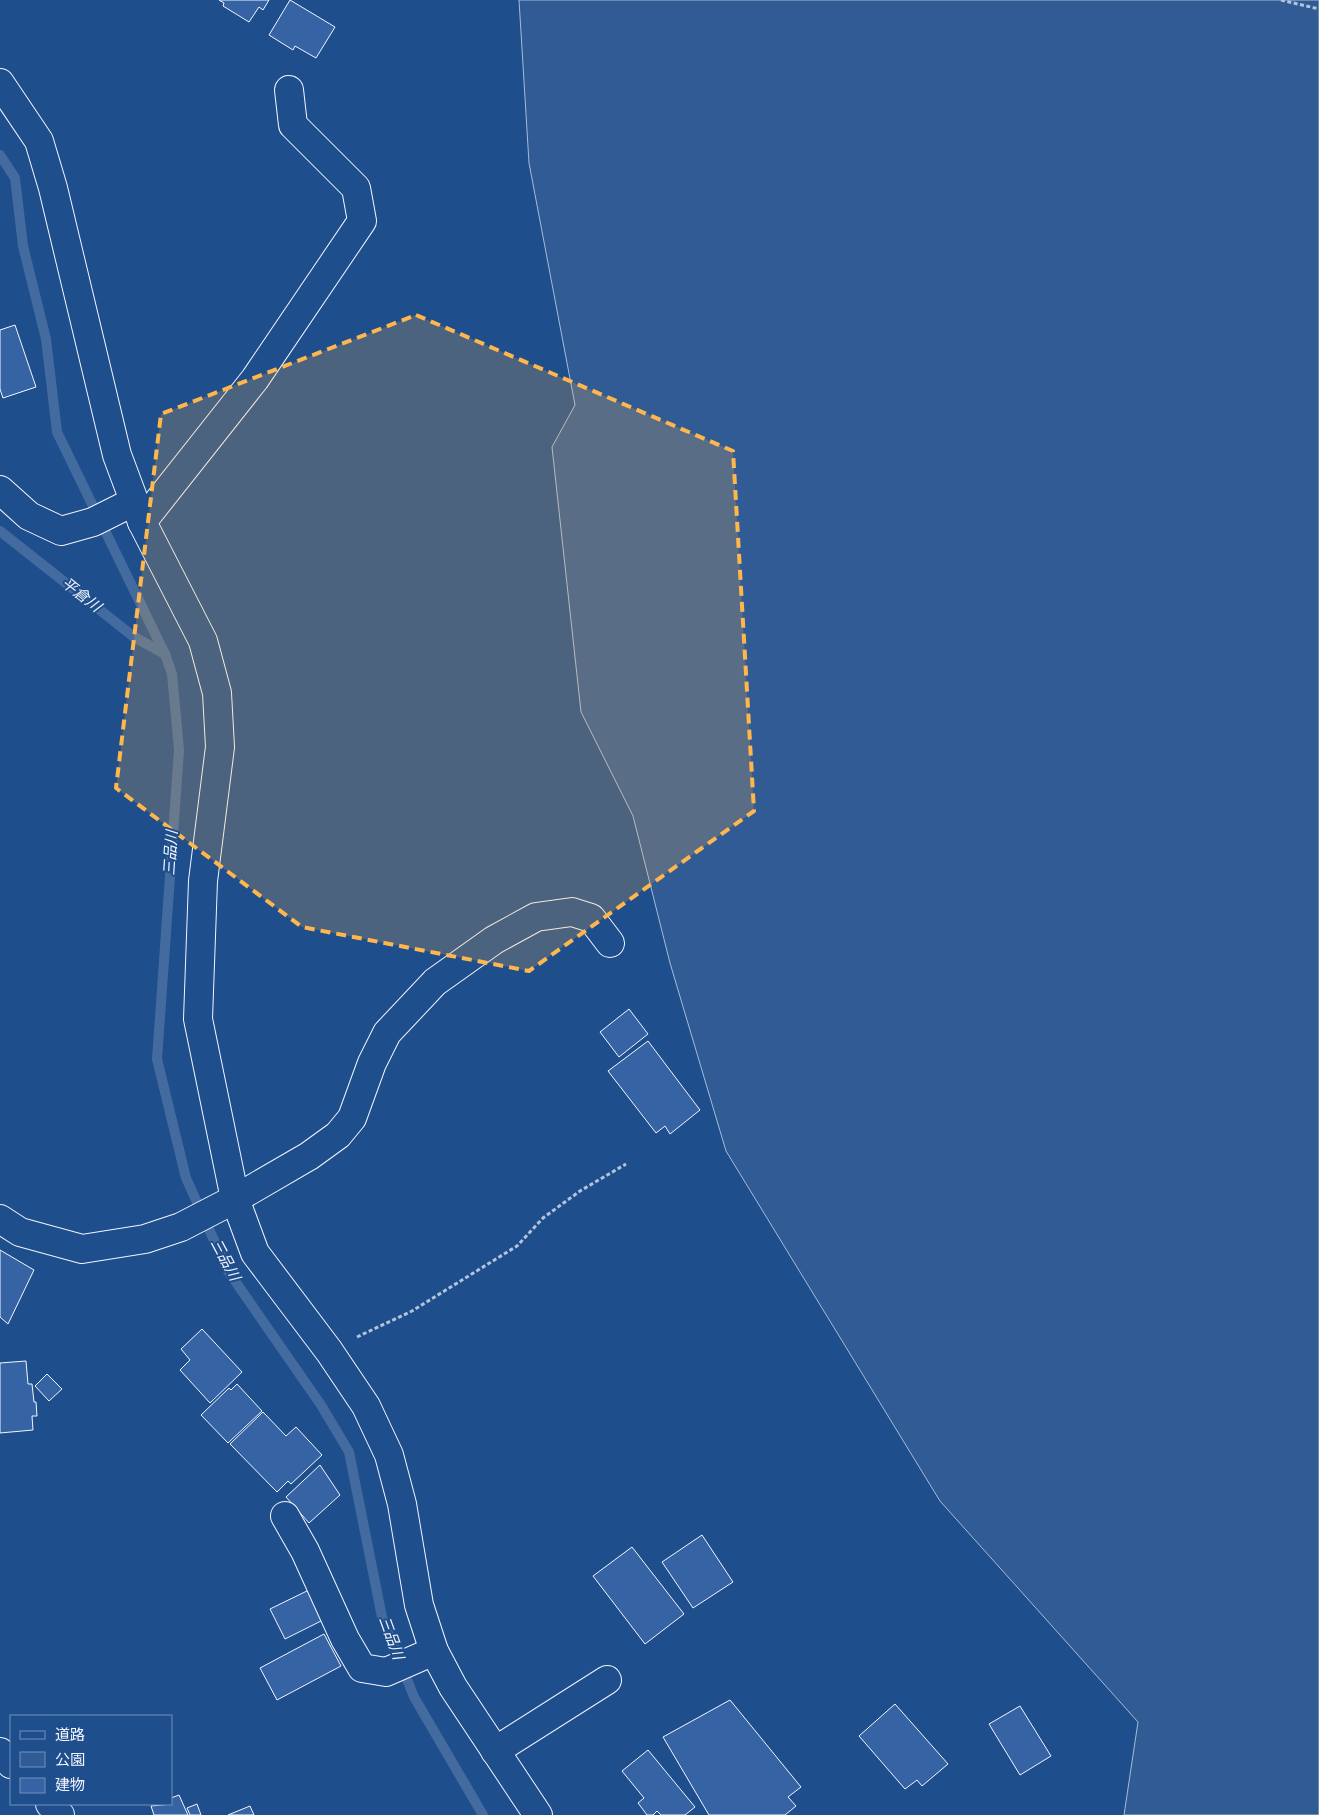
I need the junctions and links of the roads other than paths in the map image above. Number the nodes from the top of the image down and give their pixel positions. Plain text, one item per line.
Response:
1 (0, 83) edge
2 (289, 90) dead end
3 (0, 490) edge
4 (121, 514) junction
5 (610, 943) dead end
6 (223, 1205) junction
7 (0, 1219) edge
8 (285, 1516) dead end
9 (428, 1654) junction
10 (607, 1680) dead end
11 (495, 1750) junction
12 (0, 1752) edge
13 (10, 1763) edge
14 (51, 1805) edge
15 (60, 1815) edge
16 (538, 1815) edge

1 - 4 street
2 - 4 street
3 - 4 street
4 - 6 street
5 - 6 street
6 - 7 street
6 - 9 street
8 - 9 street
9 - 11 street
10 - 11 street
11 - 16 street
12 - 13 street
14 - 15 street

